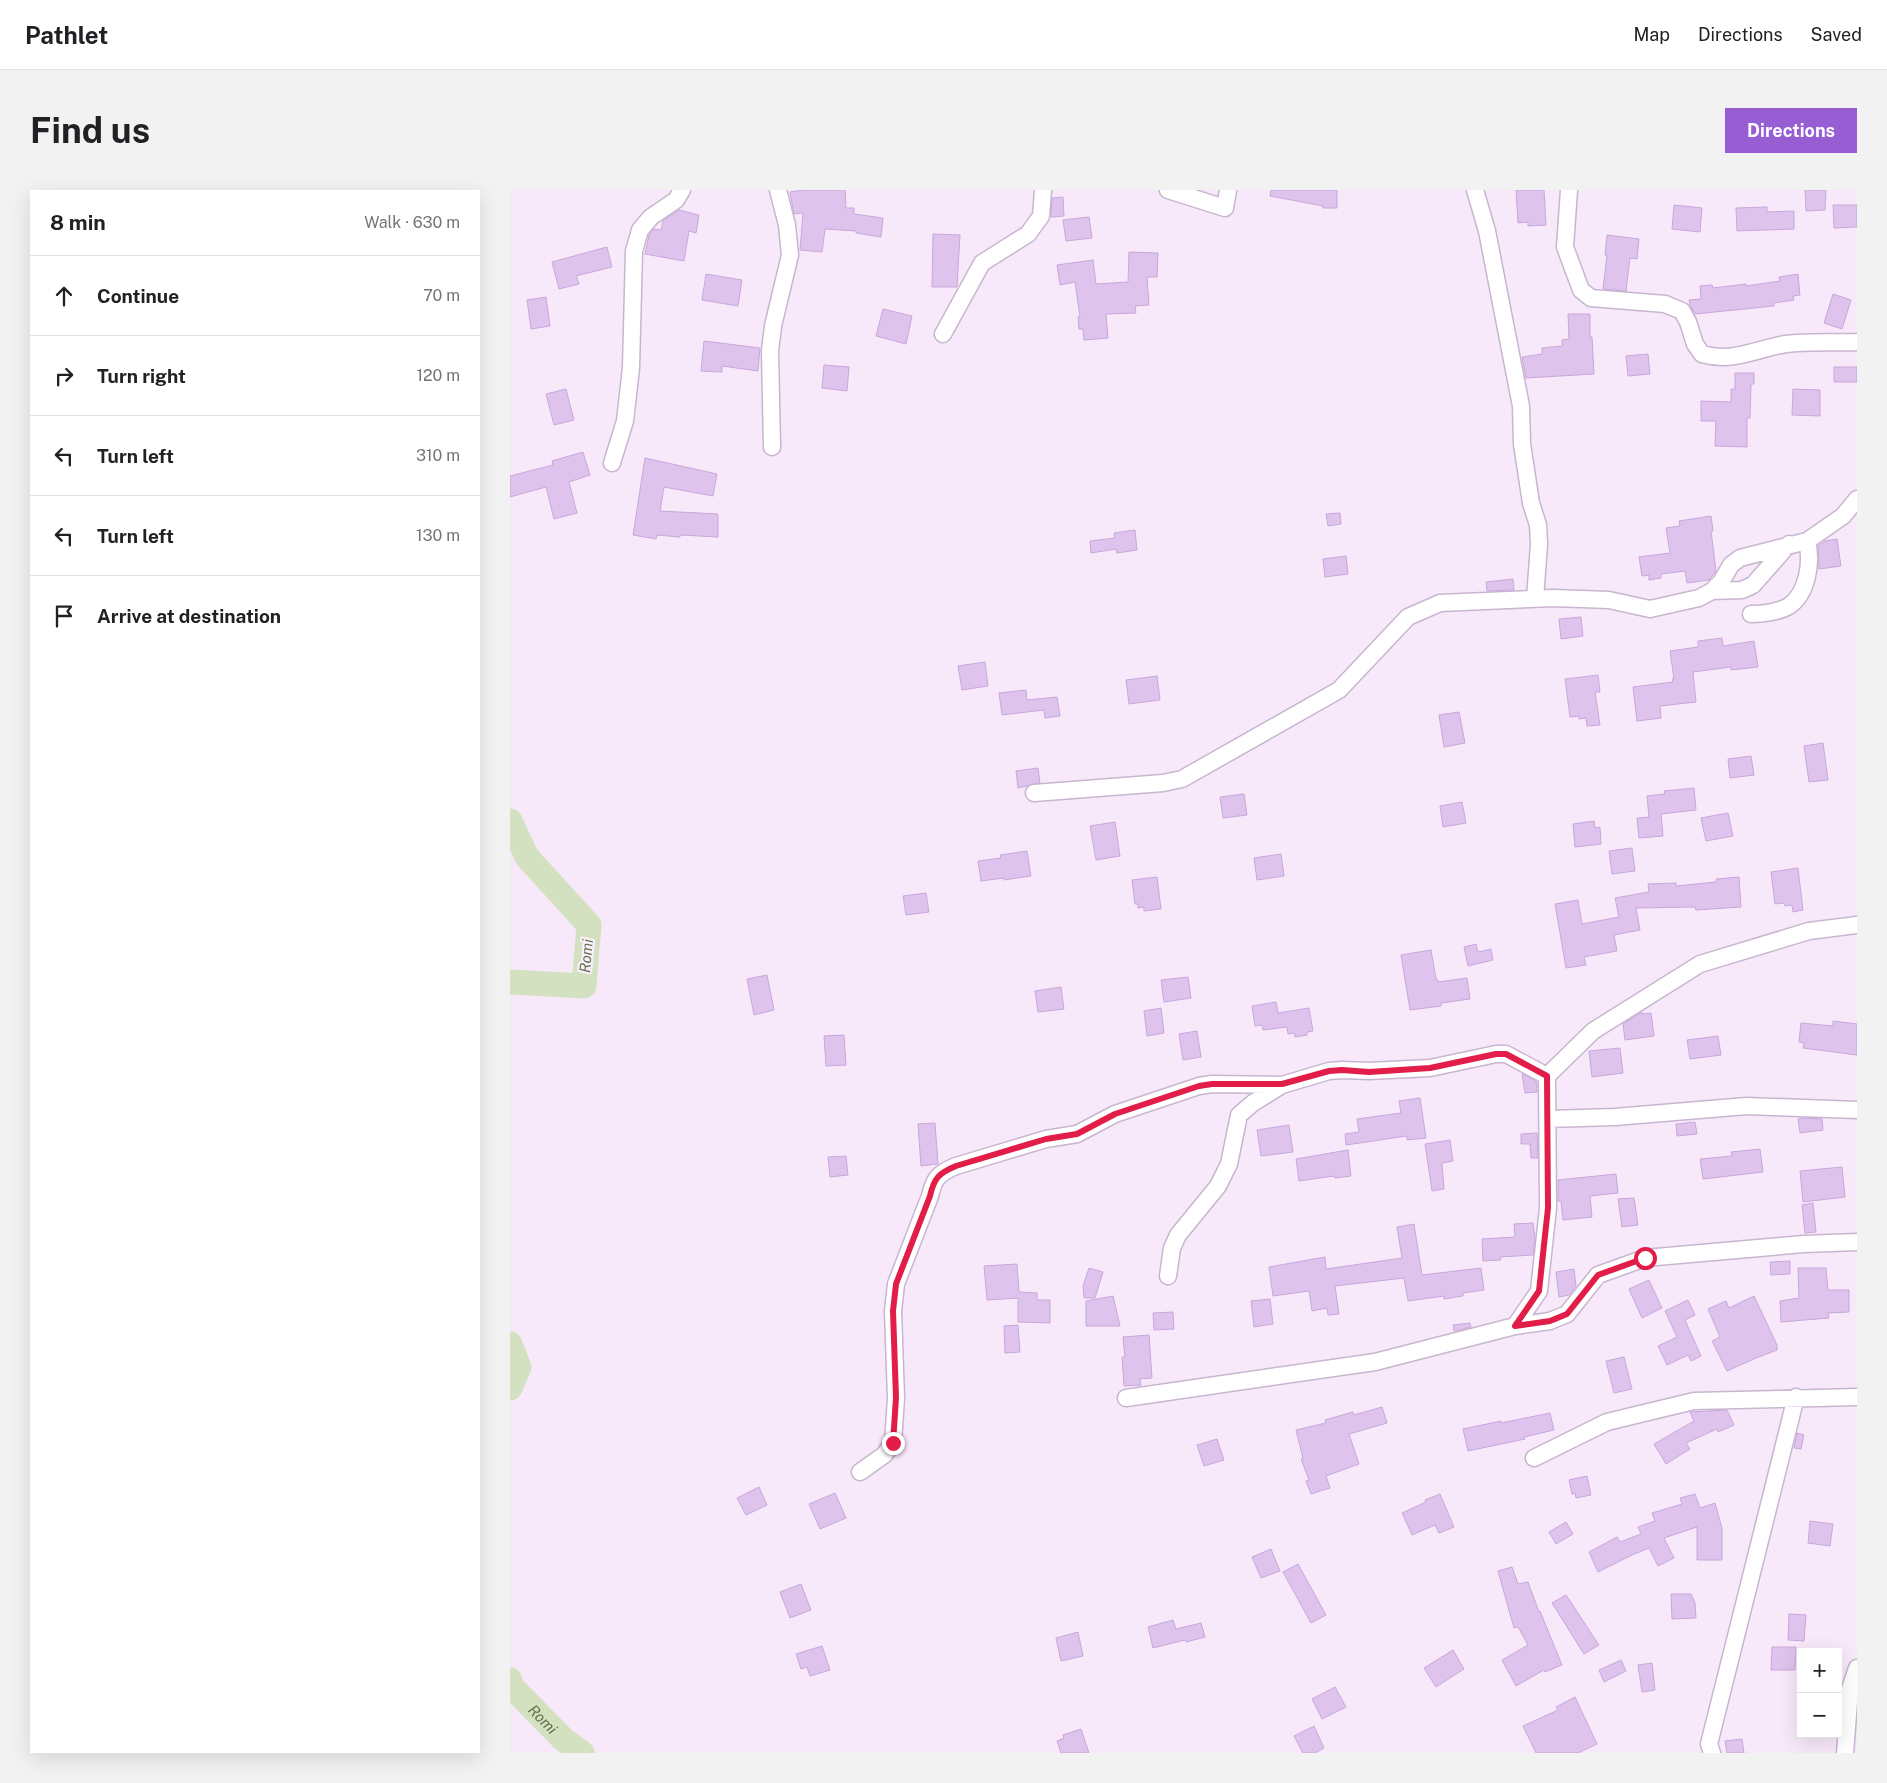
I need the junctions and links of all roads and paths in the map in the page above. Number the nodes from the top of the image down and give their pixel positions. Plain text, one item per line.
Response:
1 (682, 190) edge
2 (778, 190) edge
3 (1043, 190) edge
4 (1168, 190) edge
5 (1228, 190) edge
6 (1475, 190) edge
7 (1569, 190) edge
8 (943, 334) dead end
9 (1857, 342) edge
10 (772, 447) dead end
11 (612, 463) dead end
12 (1857, 499) edge
13 (1807, 541) junction
14 (1789, 544) junction
15 (1712, 591) junction
16 (1535, 598) junction
17 (1750, 614) dead end
18 (1034, 793) dead end
19 (1857, 925) edge
20 (1547, 1076) junction
21 (1282, 1084) junction
22 (1857, 1110) edge
23 (1548, 1119) junction
24 (1857, 1242) edge
25 (1168, 1276) dead end
26 (1515, 1326) junction
27 (1796, 1397) junction
28 (1857, 1397) edge
29 (1126, 1398) dead end
30 (1534, 1458) dead end
31 (860, 1472) dead end
32 (1857, 1668) edge
33 (1712, 1753) edge
34 (1845, 1753) edge

1 - 11 street
2 - 10 street
3 - 8 street
4 - 5 street
6 - 16 street
7 - 9 street
12 - 13 street
13 - 14 street
13 - 17 street
14 - 15 street
14 - 15 street
15 - 16 street
16 - 18 street
19 - 20 street
20 - 21 street
20 - 23 street
21 - 25 street
21 - 31 street
22 - 23 street
23 - 26 street
24 - 26 street
26 - 29 street
27 - 28 street
27 - 30 street
27 - 33 street
32 - 34 street

